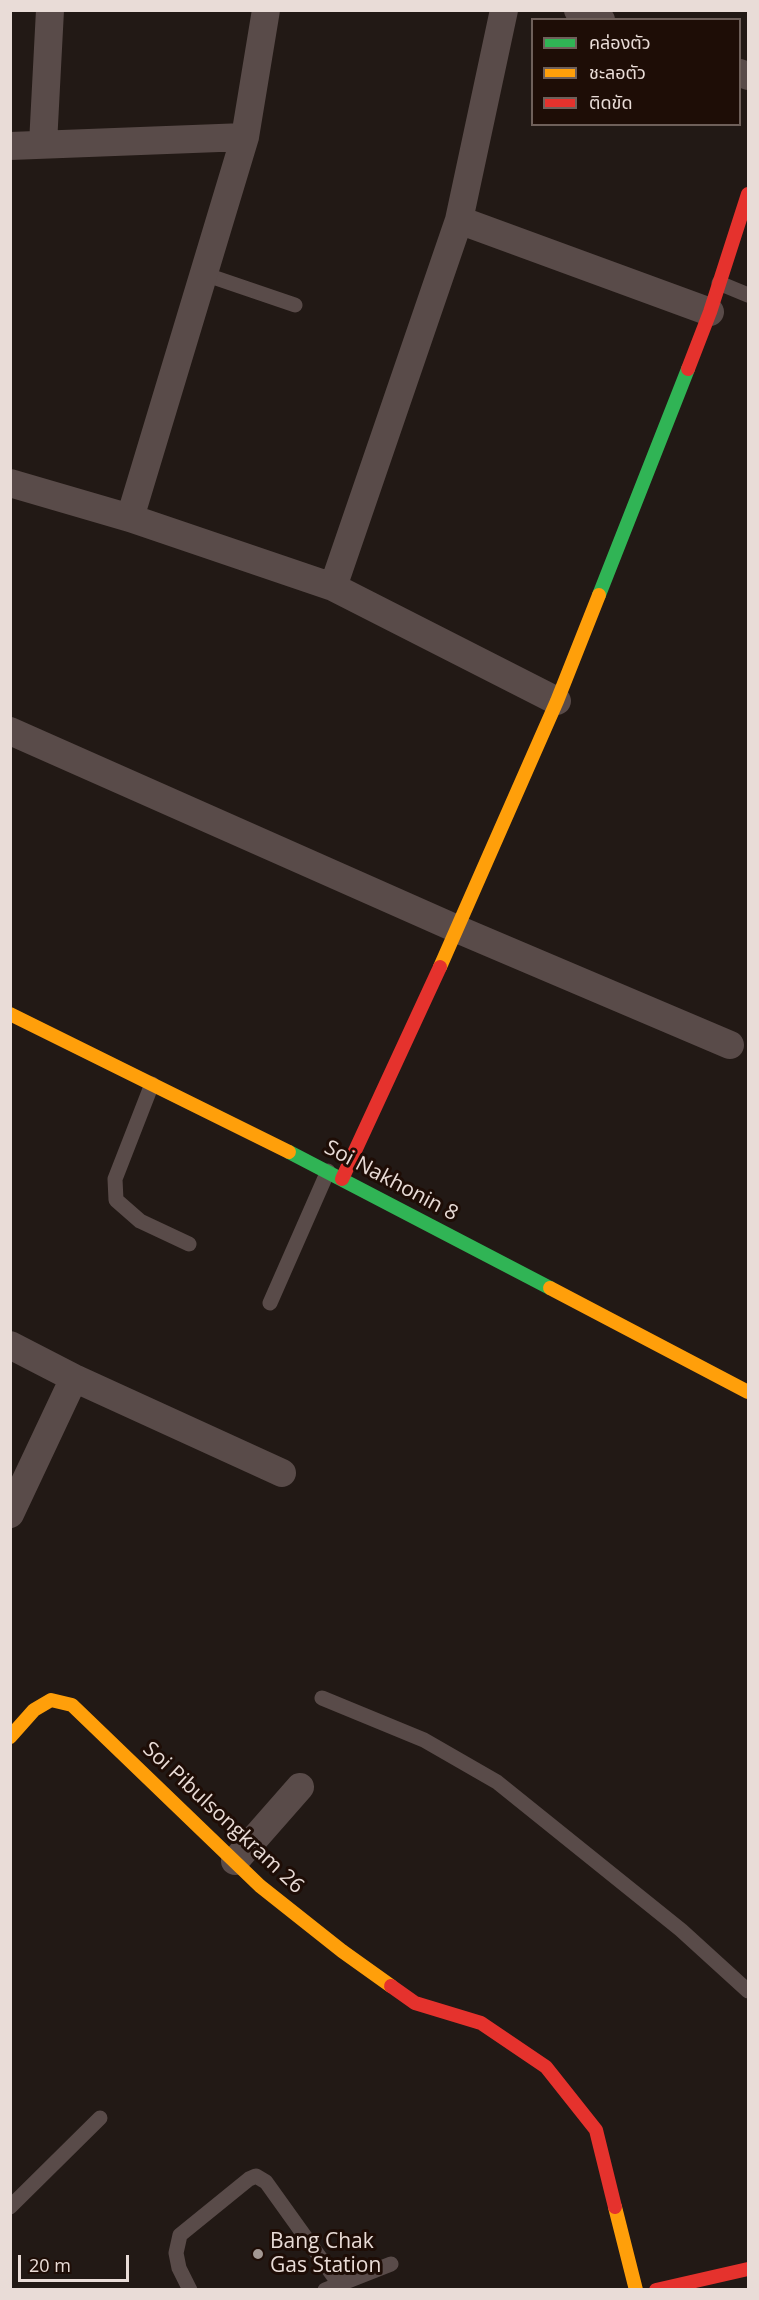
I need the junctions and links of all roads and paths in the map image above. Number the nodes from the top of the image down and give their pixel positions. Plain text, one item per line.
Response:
1 (50, 10) edge
2 (266, 10) edge
3 (504, 10) edge
4 (578, 10) edge
5 (597, 18) edge
6 (245, 137) junction
7 (43, 144) junction
8 (10, 146) edge
9 (748, 194) edge
10 (459, 220) junction
11 (204, 274) junction
12 (719, 284) junction
13 (748, 295) edge
14 (295, 305) dead end
15 (710, 312) junction
16 (10, 483) edge
17 (130, 518) junction
18 (333, 586) junction
19 (557, 701) junction
20 (10, 731) edge
21 (457, 929) junction
22 (10, 1014) edge
23 (730, 1045) dead end
24 (152, 1084) junction
25 (328, 1171) junction
26 (342, 1179) junction
27 (189, 1244) dead end
28 (270, 1303) dead end
29 (10, 1345) edge
30 (75, 1378) junction
31 (748, 1392) edge
32 (282, 1473) dead end
33 (10, 1514) edge
34 (322, 1698) dead end
35 (10, 1737) edge
36 (300, 1787) dead end
37 (235, 1861) junction
38 (748, 1991) edge
39 (100, 2118) dead end
40 (10, 2207) edge
41 (391, 2264) dead end
42 (748, 2269) edge
43 (332, 2287) edge
44 (190, 2289) edge
45 (636, 2289) edge
46 (656, 2289) edge

1 - 7 street
2 - 6 street
3 - 10 street
4 - 5 street
6 - 7 street
6 - 11 street
7 - 8 street
9 - 12 street
10 - 15 street
10 - 18 street
11 - 14 lane
11 - 17 street
12 - 13 lane
12 - 15 street
15 - 19 street
16 - 17 street
17 - 18 street
18 - 19 street
19 - 21 street
20 - 21 street
21 - 23 street
21 - 26 street
22 - 24 street, Soi Nakhonin 8
24 - 25 street, Soi Nakhonin 8
24 - 27 lane
25 - 26 street, Soi Nakhonin 8
25 - 28 lane
26 - 31 street, Soi Nakhonin 8
29 - 30 street
30 - 32 street
30 - 33 street
34 - 38 lane
35 - 37 street, Soi Pibulsongkram 26
36 - 37 street
37 - 45 street, Soi Pibulsongkram 26
39 - 40 lane
41 - 43 lane
42 - 46 street
43 - 44 lane

